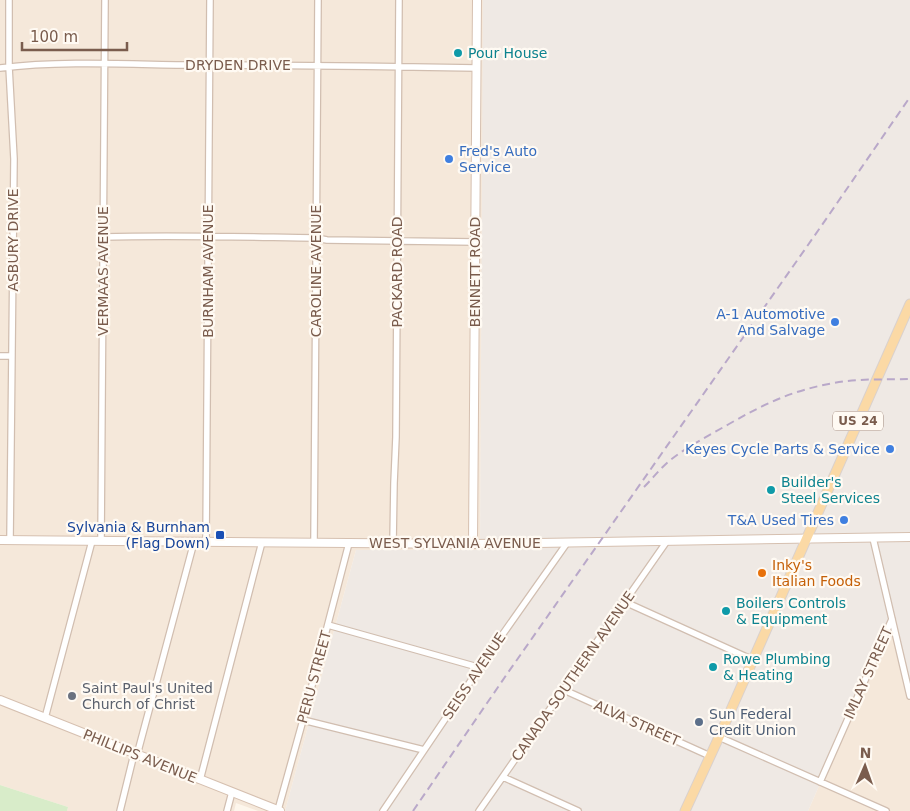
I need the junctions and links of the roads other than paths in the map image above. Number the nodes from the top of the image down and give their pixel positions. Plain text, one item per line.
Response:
1 (9, 0) edge
2 (105, 0) edge
3 (210, 0) edge
4 (318, 0) edge
5 (399, 0) edge
6 (477, 0) edge
7 (105, 64) junction
8 (209, 65) junction
9 (318, 66) junction
10 (398, 66) junction
11 (9, 67) junction
12 (0, 68) edge
13 (477, 68) junction
14 (208, 236) junction
15 (104, 237) junction
16 (316, 238) junction
17 (397, 240) junction
18 (475, 242) junction
19 (910, 304) edge
20 (0, 356) edge
21 (12, 356) junction
22 (910, 537) edge
23 (873, 538) junction
24 (806, 539) junction
25 (0, 540) edge
26 (10, 540) junction
27 (92, 541) junction
28 (101, 541) junction
29 (668, 541) junction
30 (194, 542) junction
31 (206, 542) junction
32 (262, 542) junction
33 (314, 543) junction
34 (349, 543) junction
35 (393, 543) junction
36 (567, 543) junction
37 (474, 544) junction
38 (625, 602) junction
39 (892, 619) junction
40 (328, 625) junction
41 (753, 660) junction
42 (481, 668) junction
43 (564, 690) junction
44 (910, 696) edge
45 (0, 700) edge
46 (45, 718) junction
47 (303, 720) junction
48 (719, 737) junction
49 (424, 750) junction
50 (135, 754) junction
51 (710, 756) junction
52 (503, 777) junction
53 (200, 780) junction
54 (820, 782) junction
55 (232, 792) junction
56 (120, 811) edge
57 (227, 811) edge
58 (279, 811) edge
59 (383, 811) edge
60 (479, 811) edge
61 (578, 811) edge
62 (685, 811) edge
63 (886, 811) edge

1 - 11 street, ASBURY DRIVE
2 - 7 street, VERMAAS AVENUE
3 - 8 street, BURNHAM AVENUE
4 - 9 street, CAROLINE AVENUE
5 - 10 street, PACKARD ROAD
6 - 13 main road, BENNETT ROAD
7 - 8 street, DRYDEN DRIVE
7 - 11 street, DRYDEN DRIVE
7 - 15 street, VERMAAS AVENUE
8 - 9 street, DRYDEN DRIVE
8 - 14 street, BURNHAM AVENUE
9 - 10 street, DRYDEN DRIVE
9 - 16 street, CAROLINE AVENUE
10 - 13 street, DRYDEN DRIVE
10 - 17 street, PACKARD ROAD
11 - 12 street, DRYDEN DRIVE
11 - 21 street, ASBURY DRIVE
13 - 18 main road, BENNETT ROAD
14 - 15 street
14 - 16 street
14 - 31 street, BURNHAM AVENUE
15 - 28 street, VERMAAS AVENUE
16 - 17 street
16 - 33 street, CAROLINE AVENUE
17 - 18 street
17 - 35 street, PACKARD ROAD
18 - 37 main road, BENNETT ROAD
19 - 24 main road, US 24
20 - 21 street
21 - 26 street, ASBURY DRIVE
22 - 23 main road, WEST SYLVANIA AVENUE
23 - 24 main road, WEST SYLVANIA AVENUE
23 - 39 street
24 - 29 main road, WEST SYLVANIA AVENUE
24 - 41 main road, US 24
25 - 26 main road, WEST SYLVANIA AVENUE
26 - 27 main road, WEST SYLVANIA AVENUE
27 - 28 main road, WEST SYLVANIA AVENUE
27 - 46 street
28 - 30 main road, WEST SYLVANIA AVENUE
29 - 36 main road, WEST SYLVANIA AVENUE
29 - 38 street, CANADA SOUTHERN AVENUE
30 - 31 main road, WEST SYLVANIA AVENUE
30 - 50 street
31 - 32 main road, WEST SYLVANIA AVENUE
32 - 33 main road, WEST SYLVANIA AVENUE
32 - 53 street
33 - 34 main road, WEST SYLVANIA AVENUE
34 - 35 main road, WEST SYLVANIA AVENUE
34 - 40 street, PERU STREET
35 - 37 main road, WEST SYLVANIA AVENUE
36 - 37 main road, WEST SYLVANIA AVENUE
36 - 42 street, SEISS AVENUE
38 - 41 street
38 - 43 street, CANADA SOUTHERN AVENUE
39 - 44 street
39 - 54 street, IMLAY STREET
40 - 42 street
40 - 47 street, PERU STREET
41 - 48 main road, US 24
42 - 49 street, SEISS AVENUE
43 - 51 street, ALVA STREET
43 - 52 street, CANADA SOUTHERN AVENUE
45 - 46 main road, PHILLIPS AVENUE
46 - 50 main road, PHILLIPS AVENUE
47 - 49 street
47 - 58 street, PERU STREET
48 - 51 main road, US 24
48 - 54 street
49 - 59 street, SEISS AVENUE
50 - 53 main road, PHILLIPS AVENUE
50 - 56 street
51 - 62 main road, US 24
52 - 60 street, CANADA SOUTHERN AVENUE
52 - 61 street
53 - 55 main road, PHILLIPS AVENUE
54 - 63 street
55 - 57 street
55 - 58 main road, PHILLIPS AVENUE

